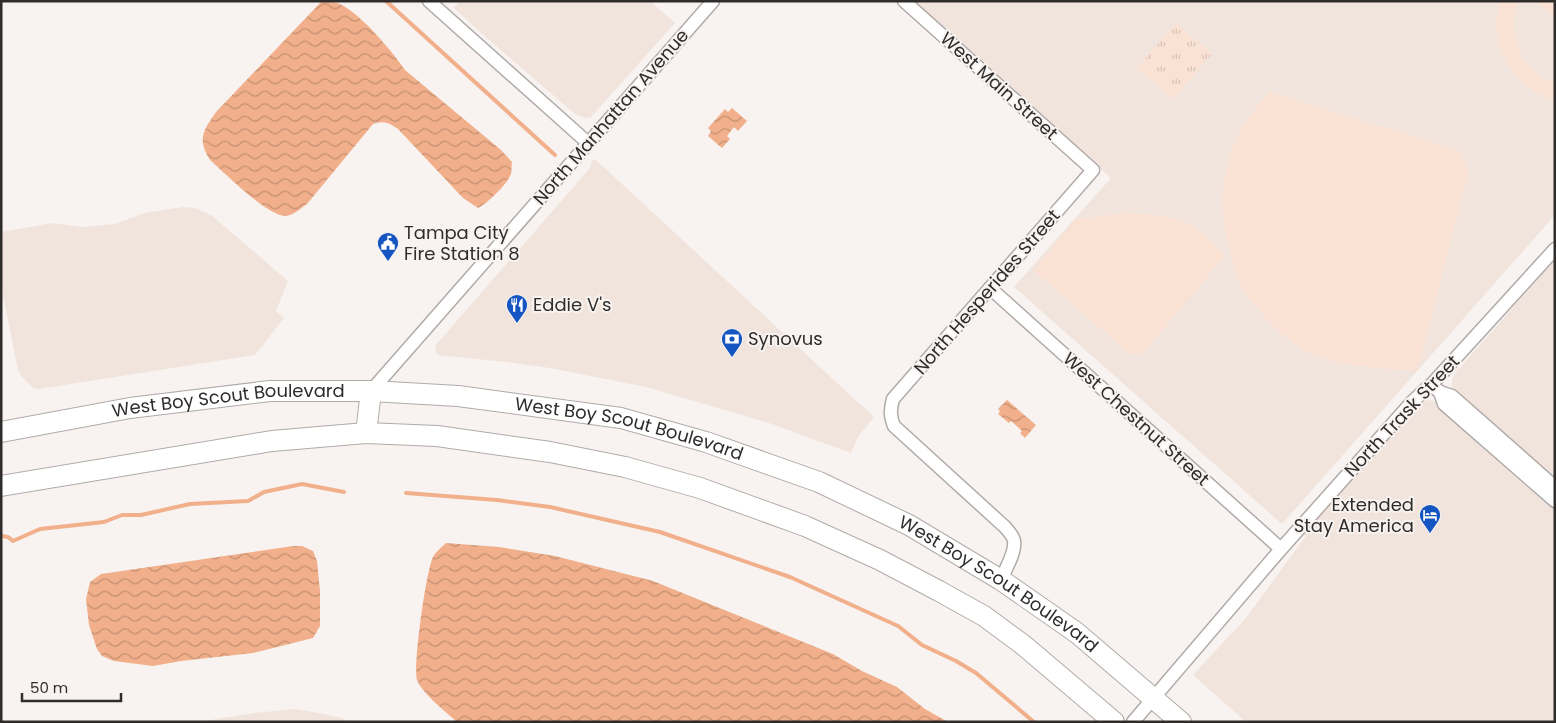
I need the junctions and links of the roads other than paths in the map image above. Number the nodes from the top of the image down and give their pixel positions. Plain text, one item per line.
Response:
1 (429, 1) edge
2 (713, 1) edge
3 (904, 1) edge
4 (588, 143) junction
5 (1093, 170) joint
6 (1555, 249) edge
7 (990, 288) junction
8 (1436, 389) junction
9 (371, 392) junction
10 (1, 432) edge
11 (366, 434) junction
12 (1520, 464) junction
13 (1, 486) edge
14 (1555, 488) edge
15 (1555, 501) edge
16 (1281, 549) junction
17 (1001, 580) junction
18 (1154, 698) junction
19 (1114, 722) edge
20 (1133, 722) edge
21 (1181, 722) edge

1 - 4 street
2 - 4 street, North Manhattan Avenue
3 - 5 street, West Main Street
4 - 9 street, North Manhattan Avenue
5 - 7 street, North Hesperides Street
6 - 8 street, North Trask Street
7 - 16 street, West Chestnut Street
7 - 17 street, North Hesperides Street
8 - 12 street
8 - 16 street, North Trask Street
9 - 10 main road, West Boy Scout Boulevard
9 - 11 main road
9 - 17 main road, West Boy Scout Boulevard
11 - 13 main road, West Boy Scout Boulevard
11 - 19 main road, West Boy Scout Boulevard
12 - 14 street
12 - 15 street
16 - 18 street, North Trask Street
17 - 18 main road, West Boy Scout Boulevard
18 - 20 street, North Trask Street
18 - 21 main road, West Boy Scout Boulevard

